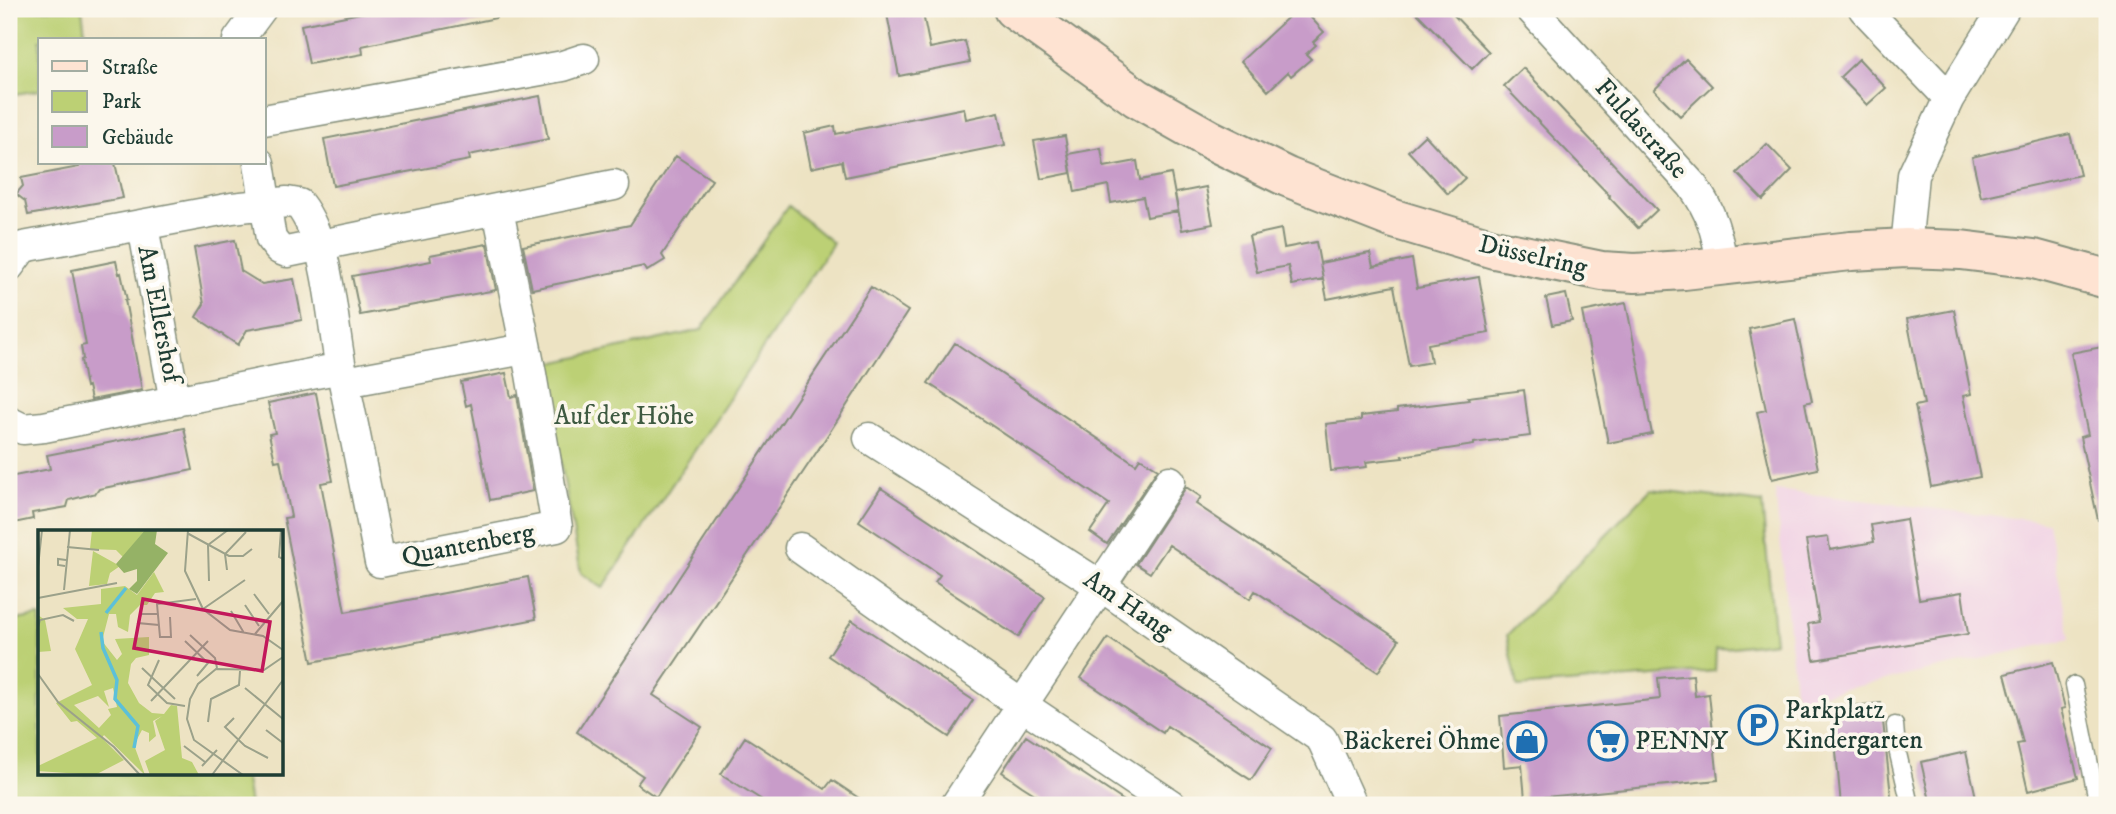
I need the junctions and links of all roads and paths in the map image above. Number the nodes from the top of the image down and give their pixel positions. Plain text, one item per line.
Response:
1 (261, 9) edge
2 (1013, 9) edge
3 (1531, 9) edge
4 (1864, 9) edge
5 (2004, 9) edge
6 (239, 38) edge
7 (584, 59) dead end
8 (1949, 98) junction
9 (266, 120) edge
10 (259, 164) edge
11 (614, 185) dead end
12 (265, 203) junction
13 (498, 210) junction
14 (143, 226) junction
15 (320, 245) junction
16 (1906, 248) junction
17 (9, 266) edge
18 (1723, 266) junction
19 (2107, 279) edge
20 (525, 349) junction
21 (343, 375) junction
22 (175, 402) junction
23 (9, 422) edge
24 (869, 438) dead end
25 (1170, 481) dead end
26 (800, 548) dead end
27 (1101, 586) junction
28 (2074, 685) dead end
29 (1022, 705) junction
30 (1895, 725) dead end
31 (956, 805) edge
32 (1171, 805) edge
33 (1352, 805) edge
34 (1910, 805) edge
35 (2098, 805) edge

1 - 6 street
2 - 18 street, Düsselring
3 - 18 street, Fuldastraße
4 - 8 street
5 - 8 street
7 - 9 street
8 - 16 street
10 - 12 street
11 - 13 street
12 - 14 street, Am Ellershof
12 - 15 street
13 - 15 street
13 - 20 street, Quantenberg
14 - 17 street, Am Ellershof
14 - 22 street, Am Ellershof
15 - 21 street, Quantenberg
16 - 18 street, Düsselring
16 - 19 street, Düsselring
20 - 21 street
20 - 21 street, Quantenberg
21 - 22 street, Am Ellershof
22 - 23 street, Am Ellershof
24 - 27 street, Am Hang
25 - 27 street
26 - 29 street
27 - 29 street
27 - 33 street, Am Hang
28 - 35 lane
29 - 31 street
29 - 32 street
30 - 34 lane

